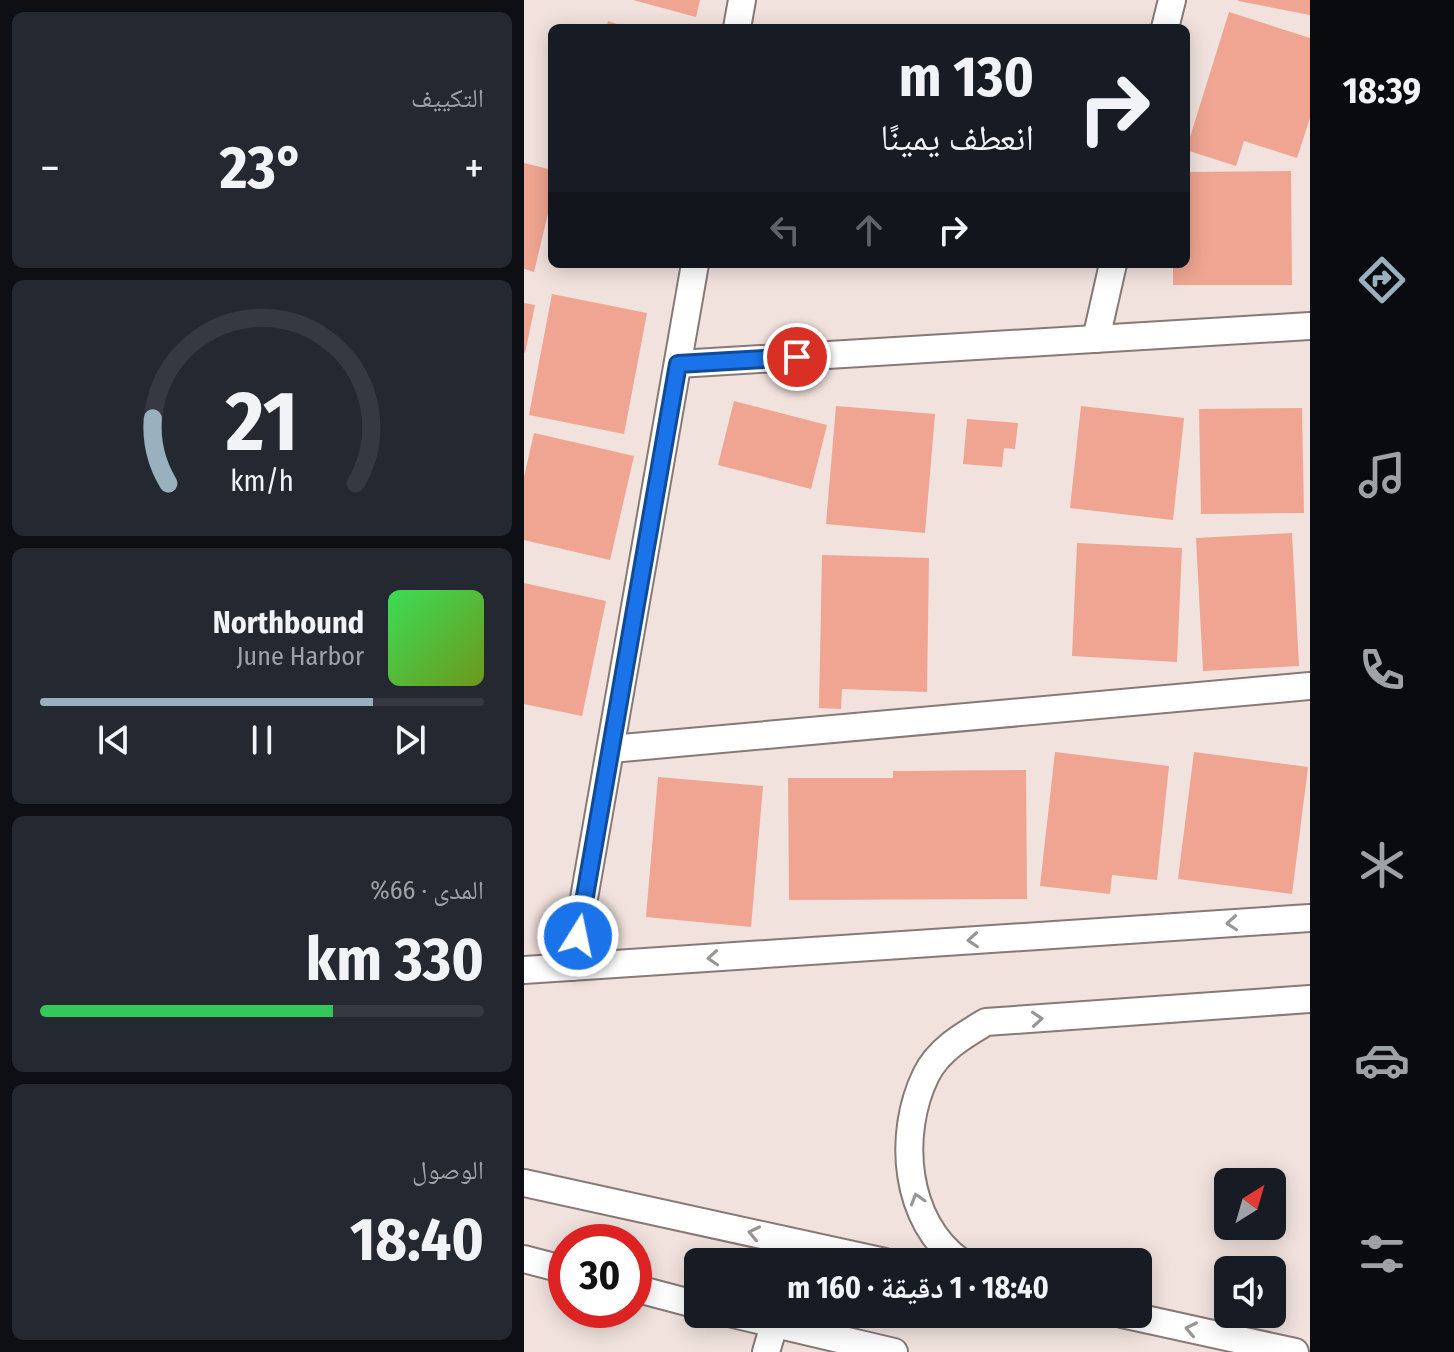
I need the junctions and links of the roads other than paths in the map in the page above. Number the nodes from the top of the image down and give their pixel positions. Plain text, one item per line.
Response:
1 (742, 0) edge
2 (1172, 0) edge
3 (738, 24) edge
4 (1166, 24) edge
5 (694, 268) edge
6 (1112, 268) edge
7 (1310, 326) edge
8 (1096, 339) junction
9 (678, 364) junction
10 (1310, 686) edge
11 (611, 749) junction
12 (1310, 918) edge
13 (572, 967) junction
14 (524, 970) edge
15 (1310, 999) edge
16 (524, 1183) edge
17 (821, 1248) edge
18 (946, 1248) edge
19 (524, 1259) edge
20 (548, 1265) edge
21 (652, 1293) edge
22 (684, 1301) edge
23 (1152, 1321) edge
24 (773, 1328) edge
25 (787, 1328) edge
26 (766, 1352) edge
27 (894, 1352) edge
28 (1295, 1352) edge

1 - 3 street
2 - 4 street
5 - 9 street
6 - 8 street
7 - 8 street
8 - 9 street
9 - 11 street
10 - 11 street
11 - 13 street
12 -> 13 street
13 - 14 street
18 -> 15 street
17 -> 16 street
19 - 20 street
21 - 22 street
28 -> 23 street
24 - 26 street
25 - 27 street

